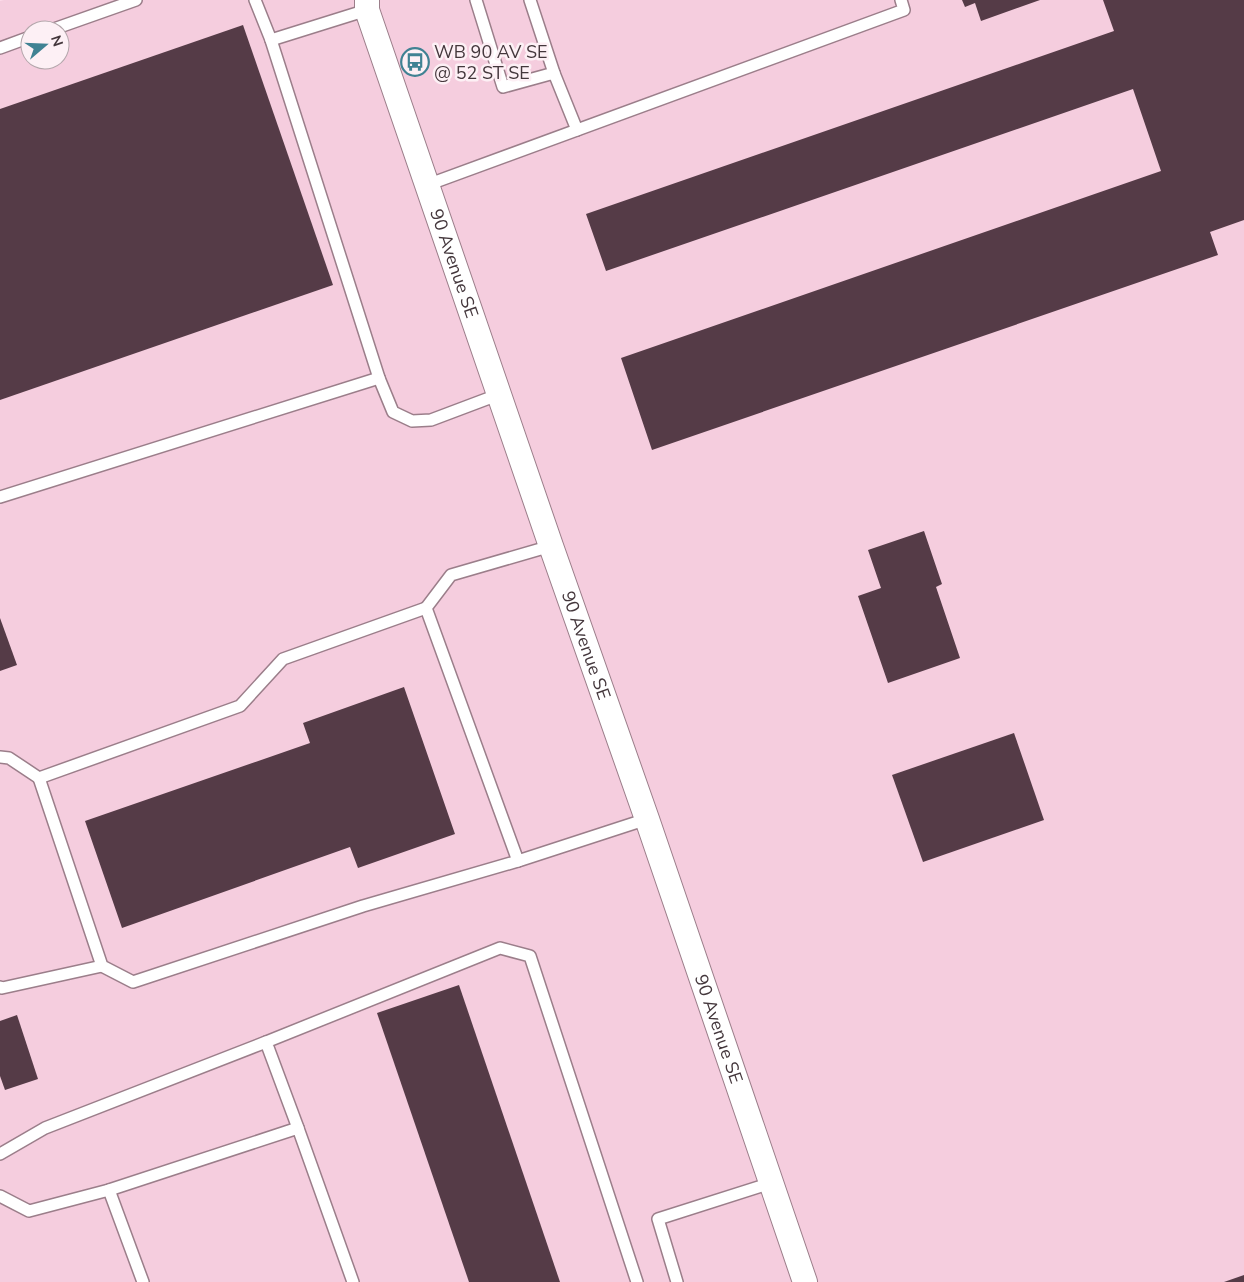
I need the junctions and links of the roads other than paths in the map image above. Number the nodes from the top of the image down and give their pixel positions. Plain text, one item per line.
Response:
1 (136, 0) edge
2 (255, 0) edge
3 (476, 0) edge
4 (530, 0) edge
5 (901, 0) edge
6 (364, 3) edge
7 (70, 23) edge
8 (271, 40) junction
9 (20, 41) edge
10 (0, 48) edge
11 (554, 73) junction
12 (577, 130) junction
13 (427, 185) junction
14 (379, 378) junction
15 (500, 394) junction
16 (0, 497) edge
17 (551, 546) junction
18 (426, 608) junction
19 (0, 757) edge
20 (39, 778) junction
21 (647, 819) junction
22 (518, 861) junction
23 (102, 966) junction
24 (0, 987) edge
25 (266, 1042) junction
26 (298, 1128) junction
27 (0, 1154) edge
28 (771, 1183) junction
29 (109, 1190) junction
30 (0, 1196) edge
31 (143, 1282) edge
32 (352, 1282) edge
33 (637, 1282) edge
34 (676, 1282) edge
35 (806, 1282) edge

1 - 7 lane
2 - 8 lane
3 - 11 lane
4 - 11 lane
5 - 12 lane
6 - 8 lane
6 - 13 street, 90 Avenue SE
8 - 14 lane
9 - 10 lane
11 - 12 lane
12 - 13 lane
13 - 15 street, 90 Avenue SE
14 - 15 lane
14 - 16 lane
15 - 17 street, 90 Avenue SE
17 - 18 lane
17 - 21 street, 90 Avenue SE
18 - 20 lane
18 - 22 lane
19 - 20 lane
20 - 23 lane
21 - 22 lane
21 - 28 street, 90 Avenue SE
22 - 23 lane
23 - 24 lane
25 - 26 lane
25 - 27 lane
25 - 33 lane
26 - 29 lane
26 - 32 lane
28 - 34 lane
28 - 35 street, 90 Avenue SE
29 - 30 lane
29 - 31 lane

